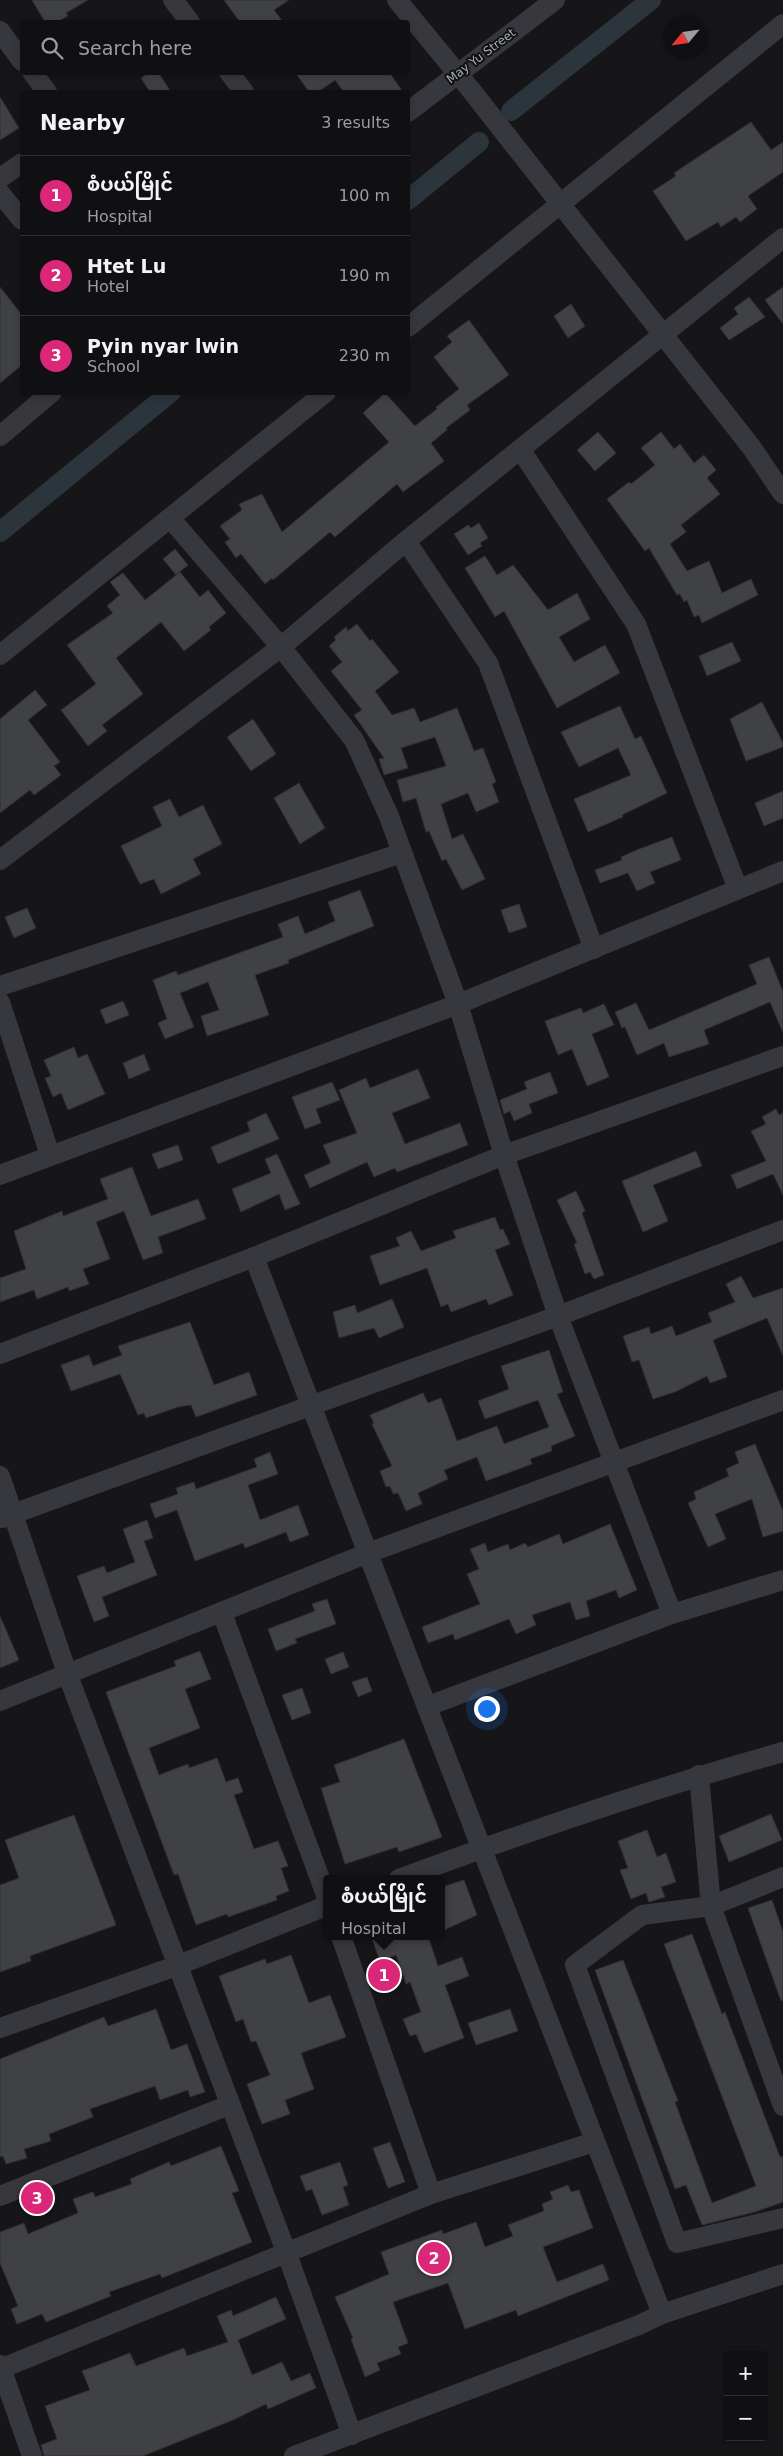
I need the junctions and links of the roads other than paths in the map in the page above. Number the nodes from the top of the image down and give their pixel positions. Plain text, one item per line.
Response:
1 (173, 0) edge
2 (397, 0) edge
3 (555, 0) edge
4 (188, 20) edge
5 (783, 24) edge
6 (0, 32) edge
7 (20, 58) edge
8 (458, 73) junction
9 (34, 75) edge
10 (231, 75) edge
11 (46, 90) edge
12 (242, 90) edge
13 (410, 110) edge
14 (20, 164) edge
15 (0, 178) edge
16 (0, 193) edge
17 (560, 204) junction
18 (20, 218) edge
19 (783, 238) edge
20 (410, 325) edge
21 (662, 336) junction
22 (48, 395) edge
23 (322, 395) edge
24 (1, 433) edge
25 (520, 449) junction
26 (783, 494) edge
27 (170, 518) junction
28 (406, 541) junction
29 (281, 647) junction
30 (0, 655) edge
31 (402, 853) junction
32 (0, 860) edge
33 (783, 871) edge
34 (738, 889) junction
35 (594, 949) junction
36 (0, 986) edge
37 (0, 1002) edge
38 (458, 1004) junction
39 (783, 1056) edge
40 (50, 1155) junction
41 (504, 1155) junction
42 (0, 1175) edge
43 (783, 1230) edge
44 (254, 1257) junction
45 (558, 1316) junction
46 (0, 1354) edge
47 (783, 1400) edge
48 (312, 1406) junction
49 (616, 1463) junction
50 (0, 1476) edge
51 (7, 1517) edge
52 (368, 1553) junction
53 (783, 1580) edge
54 (222, 1613) junction
55 (672, 1614) junction
56 (67, 1673) junction
57 (0, 1700) edge
58 (428, 1706) junction
59 (783, 1752) edge
60 (699, 1775) junction
61 (480, 1849) junction
62 (411, 1875) edge
63 (783, 1877) edge
64 (323, 1887) edge
65 (711, 1906) junction
66 (323, 1907) edge
67 (342, 1940) edge
68 (176, 1966) junction
69 (0, 2028) edge
70 (229, 2105) junction
71 (783, 2106) edge
72 (594, 2142) junction
73 (431, 2194) junction
74 (0, 2196) edge
75 (783, 2218) edge
76 (287, 2254) junction
77 (783, 2274) edge
78 (662, 2314) junction
79 (0, 2367) edge
80 (352, 2435) junction
81 (32, 2456) edge
82 (294, 2456) edge

1 - 4 street
2 - 8 street
3 - 8 street, May Yu Street
5 - 17 street
6 - 7 street
8 - 13 street, May Yu Street
8 - 17 street
9 - 11 street
10 - 12 street
14 - 15 street
16 - 18 street
17 - 20 street
17 - 21 street
19 - 21 street
21 - 25 street
21 - 26 street
22 - 24 street
23 - 27 street
25 - 28 street
25 - 34 street
27 - 29 street
27 - 30 street
28 - 29 street
28 - 35 street
29 - 31 street
29 - 32 street
31 - 36 street
31 - 38 street
33 - 34 street
34 - 35 street
35 - 38 street
37 - 40 street
38 - 40 street
38 - 41 street
39 - 41 street
40 - 42 street
41 - 44 street
41 - 45 street
43 - 45 street
44 - 46 street
44 - 48 street
45 - 48 street
45 - 49 street
47 - 49 street
48 - 51 street
48 - 52 street
49 - 52 street
49 - 55 street
50 - 51 street
51 - 56 street
52 - 54 street
52 - 58 street
53 - 55 street
54 - 56 street
54 - 64 street
55 - 58 street
56 - 57 street
56 - 68 street
58 - 61 street
59 - 60 street
60 - 61 street
60 - 65 street
61 - 62 street
61 - 72 street
63 - 65 street
65 - 71 street
65 - 75 street
66 - 68 street
67 - 73 street
68 - 69 street
68 - 70 street
70 - 74 street
70 - 76 street
72 - 73 street
72 - 78 street
73 - 76 street
76 - 79 street
76 - 80 street
77 - 78 street
78 - 80 street
79 - 81 street
80 - 82 street

